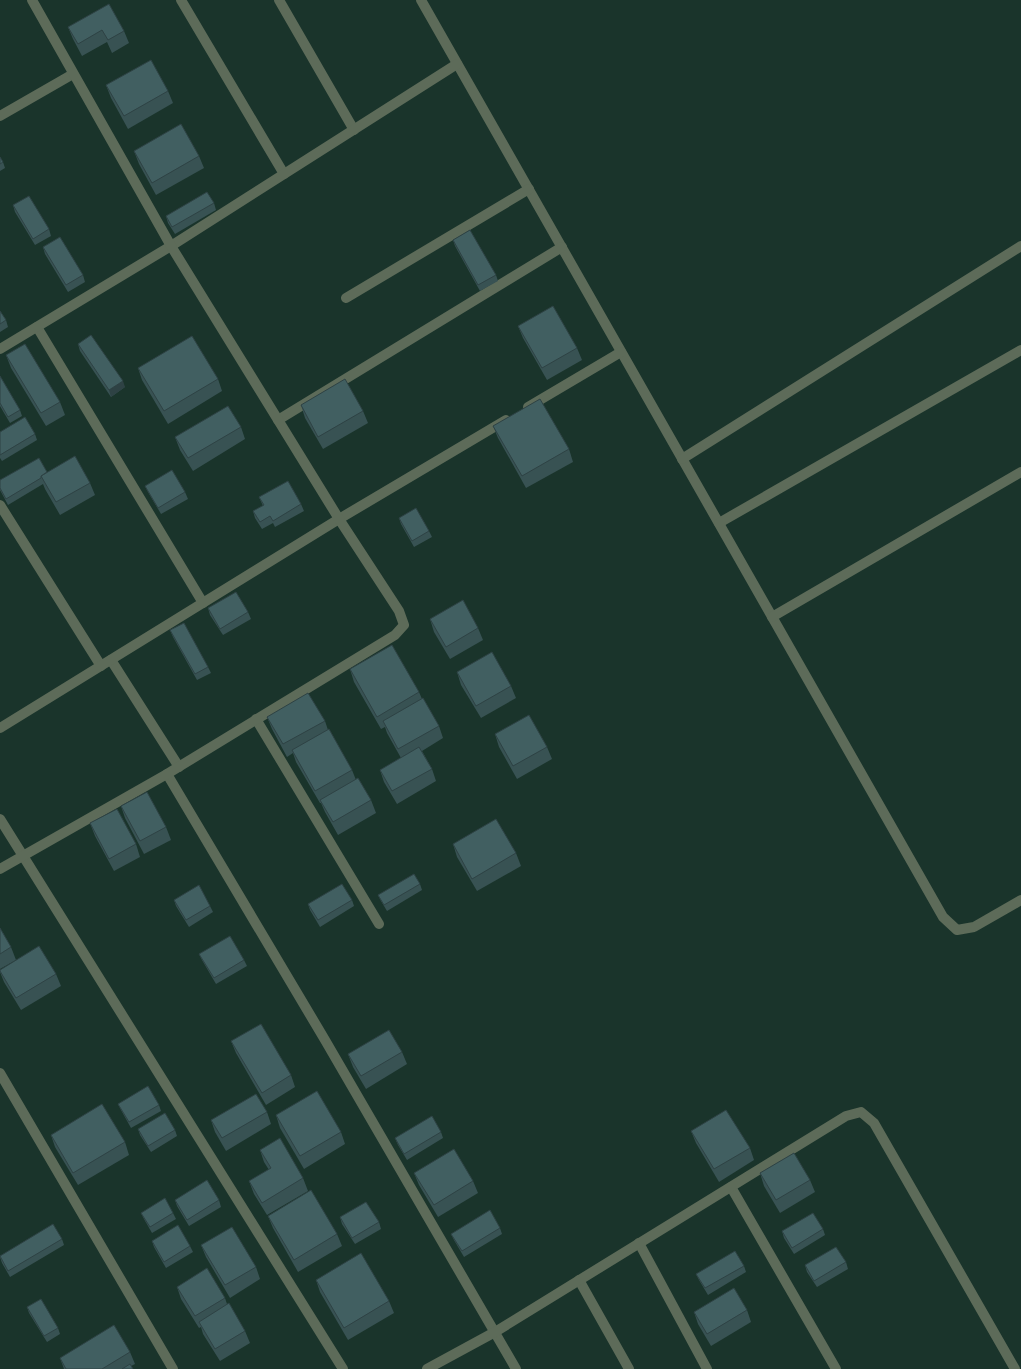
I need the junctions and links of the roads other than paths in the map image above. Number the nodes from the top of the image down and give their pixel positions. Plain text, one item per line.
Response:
1 (32, 0) edge
2 (180, 0) edge
3 (279, 0) edge
4 (421, 0) edge
5 (457, 64) junction
6 (73, 74) junction
7 (0, 116) edge
8 (354, 130) junction
9 (284, 174) junction
10 (529, 189) junction
11 (171, 246) junction
12 (1021, 246) edge
13 (562, 247) junction
14 (346, 298) dead end
15 (37, 327) junction
16 (0, 349) edge
17 (1021, 350) edge
18 (621, 352) junction
19 (278, 420) junction
20 (682, 459) junction
21 (1021, 472) edge
22 (0, 505) edge
23 (339, 519) junction
24 (719, 523) junction
25 (203, 603) junction
26 (772, 617) junction
27 (112, 660) junction
28 (101, 666) junction
29 (256, 719) junction
30 (0, 728) edge
31 (179, 767) junction
32 (167, 774) junction
33 (0, 819) edge
34 (23, 856) junction
35 (0, 869) edge
36 (1021, 900) edge
37 (379, 924) dead end
38 (0, 1073) edge
39 (731, 1187) junction
40 (638, 1243) junction
41 (579, 1280) junction
42 (495, 1332) junction
43 (173, 1369) edge
44 (343, 1369) edge
45 (427, 1369) edge
46 (516, 1369) edge
47 (629, 1369) edge
48 (707, 1369) edge
49 (836, 1369) edge
50 (1015, 1369) edge

1 - 6 street
2 - 9 street
3 - 8 street
4 - 5 street
5 - 8 street
5 - 10 street
6 - 7 street
6 - 11 street
8 - 9 street
9 - 11 street
10 - 13 street
10 - 14 street
11 - 15 street
11 - 19 street
12 - 20 street
13 - 18 street
13 - 19 street
15 - 16 street
15 - 25 street
17 - 24 street
18 - 20 street
18 - 23 street
19 - 23 street
20 - 24 street
21 - 26 street
22 - 28 street
23 - 25 street
23 - 29 street
24 - 26 street
25 - 27 street
26 - 36 street
27 - 28 street
27 - 31 street
28 - 30 street
29 - 31 street
29 - 37 street
31 - 32 street
32 - 34 street
32 - 42 street
33 - 34 street
34 - 35 street
34 - 44 street
38 - 43 street
39 - 40 street
39 - 49 street
39 - 50 street
40 - 41 street
40 - 48 street
41 - 42 street
41 - 47 street
42 - 45 street
42 - 46 street

